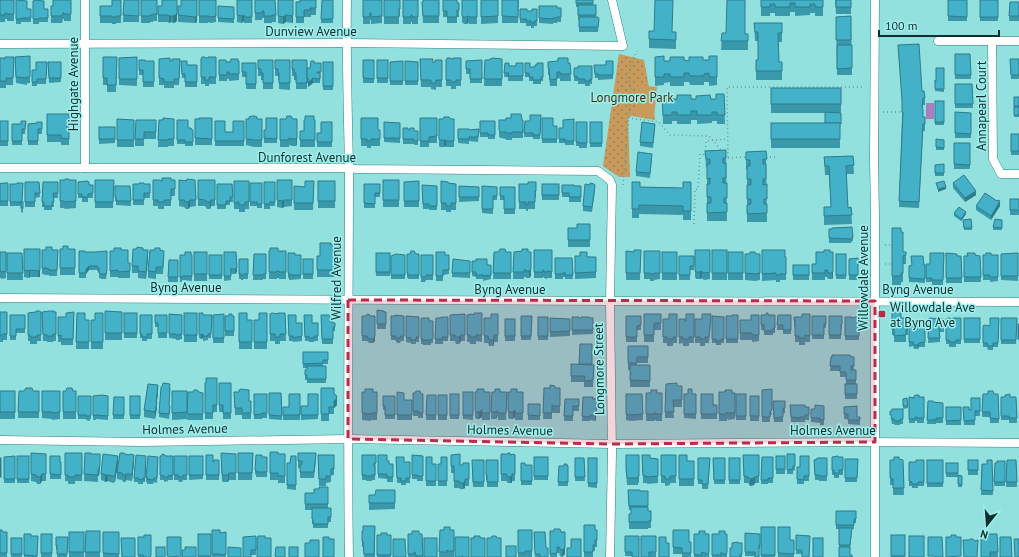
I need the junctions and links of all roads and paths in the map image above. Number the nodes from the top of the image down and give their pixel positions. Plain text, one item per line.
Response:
1 (85, 0) edge
2 (347, 0) edge
3 (612, 0) edge
4 (875, 0) edge
5 (938, 40) dead end
6 (992, 41) junction
7 (1019, 41) edge
8 (346, 43) junction
9 (0, 44) edge
10 (85, 44) junction
11 (637, 51) dead end
12 (864, 87) dead end
13 (883, 112) dead end
14 (902, 112) edge
15 (628, 118) junction
16 (727, 139) junction
17 (712, 140) junction
18 (705, 155) junction
19 (713, 156) edge
20 (776, 156) dead end
21 (720, 157) edge
22 (752, 157) edge
23 (760, 157) edge
24 (728, 158) junction
25 (0, 168) edge
26 (86, 168) junction
27 (349, 168) junction
28 (1019, 174) edge
29 (610, 180) joint
30 (623, 185) dead end
31 (694, 224) dead end
32 (885, 245) dead end
33 (892, 245) edge
34 (885, 264) dead end
35 (892, 264) edge
36 (0, 298) edge
37 (348, 300) junction
38 (610, 301) junction
39 (875, 301) junction
40 (1019, 302) edge
41 (348, 439) junction
42 (0, 440) edge
43 (875, 442) junction
44 (1019, 443) edge
45 (612, 444) junction
46 (349, 557) edge
47 (610, 557) edge
48 (875, 557) edge

1 - 10 street, Highgate Avenue
2 - 8 street, Wilfred Avenue
3 - 8 street, Dunview Avenue
4 - 39 street, Willowdale Avenue
5 - 6 street
6 - 7 street
6 - 28 street, Annapearl Court
8 - 10 street, Dunview Avenue
8 - 27 street, Wilfred Avenue
9 - 10 street, Dunview Avenue
10 - 26 street, Highgate Avenue
11 - 15 path
12 - 16 path
13 - 14 path
15 - 17 path
15 - 30 path
16 - 17 path
16 - 24 path
17 - 18 path
17 - 24 path
18 - 19 path
18 - 31 path
20 - 23 path
21 - 24 path
22 - 24 path
25 - 26 street, Dunforest Avenue
26 - 27 street, Dunforest Avenue
27 - 29 street, Dunforest Avenue
27 - 37 street, Wilfred Avenue
29 - 38 street, Longmore Street
32 - 33 path
34 - 35 path
36 - 37 street, Byng Avenue
37 - 38 street, Byng Avenue
37 - 41 street, Wilfred Avenue
38 - 39 street, Byng Avenue
38 - 45 street, Longmore Street
39 - 40 street, Byng Avenue
39 - 43 street, Willowdale Avenue
41 - 42 street, Holmes Avenue
41 - 45 street, Holmes Avenue
41 - 46 street, Wilfred Avenue
43 - 44 street, Holmes Avenue
43 - 45 street, Holmes Avenue
43 - 48 street, Willowdale Avenue
45 - 47 street, Longmore Street

